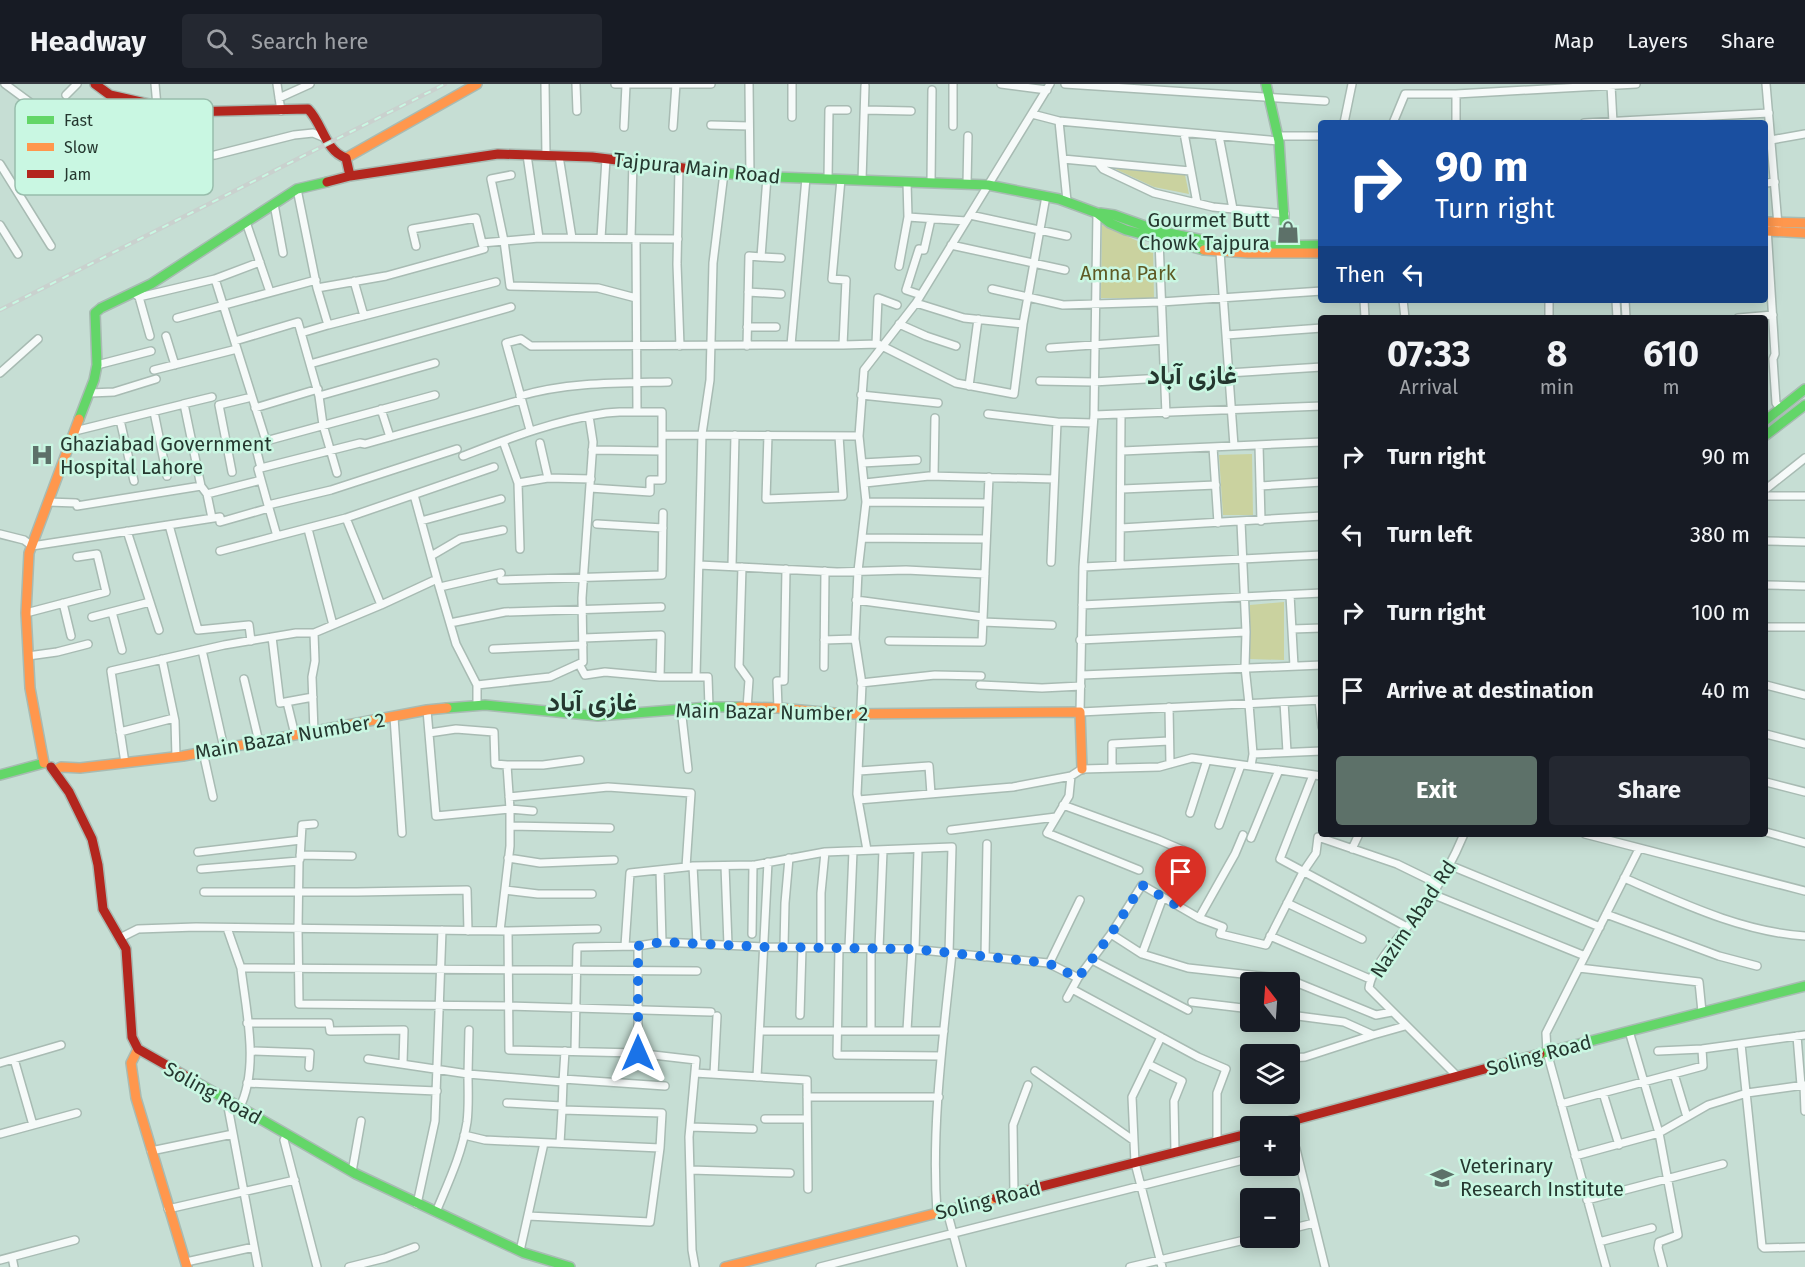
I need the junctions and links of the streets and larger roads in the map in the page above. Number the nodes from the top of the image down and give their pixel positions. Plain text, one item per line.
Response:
1 (5, 84) edge
2 (77, 84) edge
3 (95, 84) edge
4 (155, 84) edge
5 (277, 84) edge
6 (310, 84) edge
7 (477, 84) edge
8 (545, 84) edge
9 (576, 84) edge
10 (615, 84) edge
11 (676, 84) edge
12 (711, 84) edge
13 (749, 84) edge
14 (792, 84) edge
15 (953, 84) edge
16 (1001, 84) edge
17 (1065, 84) edge
18 (1266, 84) edge
19 (1352, 84) edge
20 (1432, 84) edge
21 (1475, 84) edge
22 (1636, 84) edge
23 (1766, 84) edge
24 (626, 85) edge
25 (865, 86) dead end
26 (1563, 86) edge
27 (1611, 86) edge
28 (1048, 87) edge
29 (1522, 87) edge
30 (932, 90) dead end
31 (1476, 93) junction
32 (1432, 94) junction
33 (1456, 94) junction
34 (66, 95) dead end
35 (1269, 97) junction
36 (279, 98) junction
37 (25, 99) edge
38 (127, 99) edge
39 (156, 99) edge
40 (1325, 101) dead end
41 (846, 110) dead end
42 (865, 110) junction
43 (281, 111) junction
44 (577, 111) dead end
45 (911, 111) dead end
46 (213, 112) edge
47 (1769, 113) junction
48 (1032, 114) junction
49 (792, 117) dead end
50 (1345, 120) edge
51 (1394, 120) edge
52 (1456, 120) edge
53 (1613, 120) edge
54 (1677, 120) edge
55 (1059, 121) junction
56 (711, 125) dead end
57 (749, 126) junction
58 (953, 126) dead end
59 (624, 127) dead end
60 (673, 127) dead end
61 (1184, 133) junction
62 (1805, 134) edge
63 (968, 136) dead end
64 (1219, 136) junction
65 (1318, 136) edge
66 (325, 138) junction
67 (1279, 139) junction
68 (1769, 144) edge
69 (213, 155) edge
70 (527, 155) junction
71 (546, 156) junction
72 (559, 156) junction
73 (346, 158) junction
74 (606, 159) junction
75 (1063, 159) junction
76 (633, 161) junction
77 (0, 164) edge
78 (1099, 164) junction
79 (679, 167) junction
80 (1190, 171) junction
81 (724, 173) junction
82 (511, 175) dead end
83 (350, 176) junction
84 (750, 176) junction
85 (767, 177) junction
86 (806, 178) junction
87 (828, 179) junction
88 (842, 179) junction
89 (862, 180) junction
90 (907, 182) junction
91 (1775, 182) junction
92 (931, 183) junction
93 (1768, 183) edge
94 (967, 184) junction
95 (988, 185) junction
96 (15, 188) edge
97 (297, 189) junction
98 (19, 195) edge
99 (1046, 196) junction
100 (1067, 201) junction
101 (1197, 203) junction
102 (274, 204) junction
103 (1233, 208) junction
104 (1097, 213) junction
105 (1284, 214) junction
106 (908, 217) junction
107 (968, 218) junction
108 (931, 219) junction
109 (246, 222) junction
110 (1805, 223) edge
111 (0, 225) edge
112 (1778, 226) junction
113 (1768, 227) edge
114 (1040, 230) junction
115 (1805, 232) edge
116 (1067, 236) dead end
117 (3, 237) edge
118 (539, 238) junction
119 (572, 238) junction
120 (601, 238) junction
121 (633, 238) junction
122 (678, 238) junction
123 (1159, 240) junction
124 (504, 241) junction
125 (482, 243) junction
126 (951, 245) junction
127 (51, 246) dead end
128 (416, 246) dead end
129 (1318, 246) edge
130 (1286, 250) junction
131 (1220, 252) junction
132 (283, 253) dead end
133 (1318, 253) edge
134 (18, 254) dead end
135 (761, 256) junction
136 (781, 258) dead end
137 (260, 262) junction
138 (1034, 265) junction
139 (899, 266) dead end
140 (1065, 270) dead end
141 (1768, 273) edge
142 (215, 279) junction
143 (316, 280) junction
144 (354, 282) junction
145 (496, 282) dead end
146 (317, 288) junction
147 (992, 289) dead end
148 (1318, 291) edge
149 (270, 292) junction
150 (748, 292) junction
151 (781, 294) dead end
152 (137, 295) junction
153 (921, 295) junction
154 (1028, 296) junction
155 (1223, 297) junction
156 (636, 298) junction
157 (1161, 302) junction
158 (916, 303) junction
159 (897, 304) dead end
160 (1096, 304) junction
161 (223, 305) junction
162 (511, 307) dead end
163 (1768, 315) edge
164 (1773, 315) junction
165 (364, 316) junction
166 (177, 318) dead end
167 (978, 320) junction
168 (899, 324) junction
169 (1023, 324) junction
170 (328, 325) junction
171 (747, 327) junction
172 (776, 327) dead end
173 (1318, 328) edge
174 (302, 333) junction
175 (1226, 334) junction
176 (150, 336) dead end
177 (166, 336) dead end
178 (38, 339) dead end
179 (1163, 340) junction
180 (234, 341) junction
181 (712, 345) junction
182 (747, 345) junction
183 (790, 345) junction
184 (843, 345) junction
185 (879, 345) junction
186 (1094, 345) junction
187 (636, 346) junction
188 (680, 346) junction
189 (956, 346) dead end
190 (1050, 348) dead end
191 (237, 349) junction
192 (151, 351) dead end
193 (1769, 360) edge
194 (310, 363) junction
195 (435, 363) dead end
196 (97, 365) junction
197 (175, 365) junction
198 (1318, 367) edge
199 (154, 370) dead end
200 (1228, 373) junction
201 (0, 374) edge
202 (1163, 378) junction
203 (156, 379) dead end
204 (1040, 381) dead end
205 (668, 382) dead end
206 (1093, 382) junction
207 (637, 383) junction
208 (969, 386) junction
209 (1805, 388) edge
210 (90, 393) junction
211 (319, 393) junction
212 (435, 395) dead end
213 (861, 395) junction
214 (212, 397) dead end
215 (252, 397) junction
216 (521, 398) junction
217 (938, 403) dead end
218 (183, 404) junction
219 (1805, 405) edge
220 (1318, 406) edge
221 (255, 408) junction
222 (1780, 408) junction
223 (381, 409) junction
224 (1231, 411) junction
225 (154, 412) junction
226 (637, 412) junction
227 (988, 414) dead end
228 (1166, 414) junction
229 (1121, 415) junction
230 (589, 416) junction
231 (936, 418) dead end
232 (1768, 418) edge
233 (1093, 419) junction
234 (120, 420) junction
235 (1057, 422) junction
236 (323, 425) junction
237 (530, 430) junction
238 (75, 431) junction
239 (1768, 433) edge
240 (702, 434) junction
241 (662, 435) junction
242 (735, 435) junction
243 (768, 435) junction
244 (839, 436) junction
245 (859, 436) junction
246 (390, 437) junction
247 (266, 441) junction
248 (503, 441) junction
249 (1318, 442) edge
250 (540, 443) dead end
251 (1259, 445) junction
252 (1234, 446) junction
253 (1213, 447) junction
254 (457, 449) dead end
255 (331, 450) junction
256 (592, 450) junction
257 (662, 451) junction
258 (1122, 451) junction
259 (463, 456) dead end
260 (1805, 458) edge
261 (917, 460) dead end
262 (862, 463) junction
263 (494, 467) dead end
264 (261, 468) junction
265 (232, 472) dead end
266 (338, 473) dead end
267 (167, 476) dead end
268 (934, 476) junction
269 (989, 477) junction
270 (548, 478) junction
271 (591, 479) junction
272 (1054, 479) junction
273 (261, 480) junction
274 (134, 481) dead end
275 (1318, 482) edge
276 (518, 483) junction
277 (865, 483) junction
278 (1216, 485) junction
279 (201, 486) junction
280 (1260, 486) junction
281 (1768, 487) edge
282 (590, 488) junction
283 (1122, 489) junction
284 (207, 494) junction
285 (414, 495) junction
286 (1768, 496) edge
287 (1805, 496) edge
288 (501, 499) dead end
289 (48, 502) junction
290 (866, 502) junction
291 (988, 503) junction
292 (269, 507) junction
293 (663, 513) dead end
294 (1318, 516) edge
295 (212, 518) junction
296 (346, 518) junction
297 (421, 520) junction
298 (1261, 520) junction
299 (1241, 522) junction
300 (1218, 523) junction
301 (597, 524) dead end
302 (169, 525) junction
303 (663, 528) junction
304 (1121, 528) junction
305 (308, 529) junction
306 (503, 530) dead end
307 (127, 531) junction
308 (0, 534) edge
309 (276, 536) junction
310 (862, 538) junction
311 (986, 539) junction
312 (1768, 541) edge
313 (1805, 542) edge
314 (32, 546) junction
315 (520, 549) dead end
316 (220, 551) dead end
317 (1318, 555) edge
318 (431, 556) junction
319 (77, 557) dead end
320 (1243, 559) junction
321 (1051, 561) dead end
322 (699, 565) junction
323 (1120, 565) junction
324 (732, 566) junction
325 (742, 567) junction
326 (1083, 567) junction
327 (786, 569) junction
328 (825, 571) junction
329 (858, 571) junction
330 (985, 574) junction
331 (584, 578) junction
332 (438, 583) junction
333 (1768, 585) edge
334 (1805, 586) edge
335 (1318, 593) edge
336 (1290, 595) junction
337 (1245, 598) junction
338 (856, 600) junction
339 (150, 602) junction
340 (63, 603) junction
341 (381, 605) junction
342 (1082, 605) junction
343 (661, 607) dead end
344 (582, 611) junction
345 (112, 612) junction
346 (26, 613) junction
347 (92, 617) dead end
348 (983, 619) junction
349 (450, 623) junction
350 (333, 625) junction
351 (1052, 625) dead end
352 (1768, 627) edge
353 (1805, 627) edge
354 (1318, 628) edge
355 (1292, 629) junction
356 (159, 630) dead end
357 (1246, 632) junction
358 (314, 633) junction
359 (71, 636) dead end
360 (272, 637) junction
361 (855, 639) junction
362 (824, 640) junction
363 (1080, 640) junction
364 (251, 641) junction
365 (889, 641) dead end
366 (583, 642) junction
367 (88, 644) dead end
368 (493, 649) dead end
369 (122, 650) dead end
370 (202, 650) junction
371 (28, 656) junction
372 (162, 659) junction
373 (579, 664) junction
374 (1318, 664) edge
375 (1294, 666) junction
376 (824, 667) dead end
377 (1245, 667) junction
378 (1082, 675) junction
379 (981, 676) dead end
380 (660, 677) junction
381 (696, 677) junction
382 (244, 679) dead end
383 (861, 683) junction
384 (980, 684) dead end
385 (477, 685) junction
386 (1081, 686) junction
387 (1768, 686) edge
388 (1805, 695) edge
389 (313, 697) junction
390 (1318, 700) edge
391 (287, 702) junction
392 (1284, 702) junction
393 (1249, 704) junction
394 (477, 706) junction
395 (709, 707) junction
396 (1169, 707) junction
397 (681, 708) junction
398 (747, 708) junction
399 (777, 708) junction
400 (427, 710) junction
401 (1080, 712) junction
402 (862, 714) junction
403 (394, 717) junction
404 (174, 718) junction
405 (120, 732) junction
406 (314, 732) junction
407 (429, 733) junction
408 (295, 735) junction
409 (1768, 735) edge
410 (1169, 741) junction
411 (259, 742) junction
412 (1805, 744) edge
413 (224, 748) junction
414 (1318, 750) edge
415 (203, 752) junction
416 (1287, 752) junction
417 (1252, 754) junction
418 (176, 756) junction
419 (580, 760) dead end
420 (1207, 760) junction
421 (44, 763) junction
422 (125, 763) junction
423 (1170, 764) junction
424 (507, 765) junction
425 (1241, 765) junction
426 (1251, 766) junction
427 (1112, 768) junction
428 (688, 769) dead end
429 (1082, 769) junction
430 (55, 770) junction
431 (1279, 770) junction
432 (858, 771) junction
433 (0, 774) edge
434 (1071, 776) junction
435 (1317, 776) edge
436 (1768, 783) edge
437 (1805, 792) edge
438 (931, 794) junction
439 (213, 797) dead end
440 (509, 797) junction
441 (858, 800) junction
442 (1064, 805) junction
443 (510, 809) junction
444 (533, 810) dead end
445 (1190, 813) dead end
446 (1056, 817) junction
447 (315, 824) dead end
448 (1219, 825) dead end
449 (510, 826) junction
450 (610, 828) dead end
451 (951, 830) dead end
452 (402, 833) dead end
453 (1768, 833) edge
454 (1243, 835) dead end
455 (1358, 837) edge
456 (1463, 837) edge
457 (1596, 837) edge
458 (1251, 838) dead end
459 (301, 840) junction
460 (1805, 843) edge
461 (987, 844) dead end
462 (1352, 849) junction
463 (1639, 849) junction
464 (867, 850) junction
465 (918, 850) junction
466 (853, 851) junction
467 (883, 851) junction
468 (198, 852) dead end
469 (825, 852) junction
470 (1192, 854) dead end
471 (352, 856) dead end
472 (300, 858) junction
473 (508, 858) junction
474 (789, 858) junction
475 (614, 860) dead end
476 (768, 862) junction
477 (753, 865) junction
478 (1449, 865) junction
479 (689, 866) junction
480 (725, 866) junction
481 (201, 869) dead end
482 (660, 870) junction
483 (1139, 870) dead end
484 (1304, 872) junction
485 (1624, 878) junction
486 (1438, 884) junction
487 (505, 890) junction
488 (1805, 891) edge
489 (204, 892) dead end
490 (299, 892) junction
491 (592, 894) dead end
492 (1432, 894) junction
493 (1163, 897) junction
494 (1080, 900) dead end
495 (1287, 903) junction
496 (1606, 914) junction
497 (1199, 918) junction
498 (1407, 927) junction
499 (1600, 927) junction
500 (227, 928) junction
501 (298, 929) junction
502 (597, 929) dead end
503 (442, 930) junction
504 (468, 930) junction
505 (504, 931) junction
506 (752, 934) dead end
507 (1111, 934) junction
508 (1270, 936) junction
509 (1805, 936) edge
510 (120, 938) junction
511 (1362, 939) dead end
512 (662, 942) junction
513 (698, 943) junction
514 (728, 945) junction
515 (626, 946) junction
516 (638, 946) junction
517 (765, 947) junction
518 (784, 947) junction
519 (802, 948) junction
520 (821, 948) junction
521 (838, 948) junction
522 (849, 948) junction
523 (875, 948) junction
524 (914, 949) junction
525 (950, 953) junction
526 (1142, 954) junction
527 (1585, 956) junction
528 (985, 957) junction
529 (1092, 960) junction
530 (1049, 964) junction
531 (1756, 966) dead end
532 (241, 968) junction
533 (299, 969) junction
534 (1579, 969) junction
535 (441, 970) junction
536 (508, 970) junction
537 (577, 970) junction
538 (638, 971) junction
539 (697, 971) dead end
540 (1078, 978) junction
541 (1370, 979) junction
542 (1805, 986) edge
543 (1072, 989) junction
544 (1067, 998) dead end
545 (1192, 1002) dead end
546 (439, 1005) junction
547 (508, 1006) junction
548 (576, 1008) junction
549 (1240, 1009) edge
550 (638, 1010) junction
551 (1188, 1010) dead end
552 (1392, 1012) junction
553 (1701, 1012) junction
554 (800, 1015) dead end
555 (1300, 1016) edge
556 (247, 1023) junction
557 (1405, 1026) junction
558 (469, 1030) dead end
559 (837, 1030) junction
560 (871, 1030) junction
561 (907, 1030) junction
562 (760, 1031) junction
563 (944, 1031) junction
564 (1629, 1031) junction
565 (1373, 1035) junction
566 (1801, 1035) edge
567 (1161, 1037) junction
568 (1741, 1044) junction
569 (61, 1045) dead end
570 (138, 1049) junction
571 (1702, 1049) junction
572 (251, 1051) junction
573 (565, 1051) junction
574 (575, 1051) junction
575 (1658, 1051) dead end
576 (1546, 1052) junction
577 (638, 1053) junction
578 (941, 1056) junction
579 (1300, 1057) edge
580 (14, 1059) junction
581 (368, 1059) dead end
582 (0, 1063) edge
583 (403, 1063) junction
584 (1148, 1064) junction
585 (309, 1067) dead end
586 (437, 1069) junction
587 (1035, 1071) dead end
588 (695, 1073) junction
589 (468, 1074) junction
590 (714, 1074) junction
591 (1674, 1074) junction
592 (1457, 1076) junction
593 (757, 1077) junction
594 (563, 1081) junction
595 (1644, 1082) junction
596 (247, 1083) junction
597 (1028, 1084) dead end
598 (1803, 1085) edge
599 (665, 1086) dead end
600 (437, 1090) junction
601 (1603, 1093) junction
602 (1747, 1093) junction
603 (807, 1096) junction
604 (939, 1096) junction
605 (229, 1102) junction
606 (507, 1103) dead end
607 (1561, 1104) junction
608 (239, 1108) junction
609 (562, 1108) junction
610 (1805, 1112) edge
611 (77, 1113) dead end
612 (1686, 1118) junction
613 (765, 1119) dead end
614 (807, 1119) junction
615 (1300, 1119) edge
616 (361, 1121) dead end
617 (33, 1125) junction
618 (690, 1127) junction
619 (753, 1129) dead end
620 (1659, 1133) junction
621 (0, 1134) edge
622 (233, 1134) junction
623 (288, 1134) junction
624 (464, 1135) junction
625 (1240, 1135) edge
626 (1133, 1140) junction
627 (1217, 1142) junction
628 (544, 1143) junction
629 (560, 1143) junction
630 (1619, 1145) junction
631 (660, 1148) junction
632 (151, 1151) junction
633 (1176, 1153) junction
634 (1575, 1156) junction
635 (1240, 1161) edge
636 (1135, 1164) junction
637 (1723, 1164) dead end
638 (1300, 1165) edge
639 (690, 1170) junction
640 (352, 1172) junction
641 (790, 1173) dead end
642 (1667, 1178) junction
643 (295, 1180) junction
644 (1141, 1187) junction
645 (808, 1189) dead end
646 (244, 1191) junction
647 (1014, 1194) junction
648 (1587, 1200) junction
649 (417, 1204) junction
650 (168, 1209) junction
651 (436, 1212) junction
652 (942, 1212) junction
653 (528, 1216) junction
654 (1314, 1223) junction
655 (1300, 1226) edge
656 (1652, 1228) dead end
657 (954, 1234) junction
658 (75, 1240) dead end
659 (1240, 1242) edge
660 (1599, 1242) junction
661 (254, 1247) junction
662 (415, 1247) dead end
663 (1805, 1247) edge
664 (520, 1251) junction
665 (12, 1257) junction
666 (0, 1260) edge
667 (765, 1262) edge
668 (1161, 1263) edge
669 (187, 1265) edge
670 (14, 1267) edge
671 (258, 1267) edge
672 (317, 1267) edge
673 (349, 1267) edge
674 (570, 1267) edge
675 (695, 1267) edge
676 (725, 1267) edge
677 (820, 1267) edge
678 (962, 1267) edge
679 (1130, 1267) edge
680 (1325, 1267) edge
681 (1606, 1267) edge
682 (1663, 1267) edge

1 - 37 street
2 - 34 street
3 - 38 street
4 - 39 street
5 - 36 street
6 - 36 street
7 - 73 street
8 - 71 street
9 - 44 street
10 - 24 street
11 - 12 street
11 - 24 street
11 - 60 street
13 - 57 street
14 - 49 street
15 - 58 street
16 - 28 street
17 - 35 street
18 - 35 street
19 - 50 street
20 - 32 street
21 - 31 street
22 - 27 street
23 - 47 street
24 - 59 street
25 - 42 street
26 - 27 street
26 - 29 street
27 - 53 street
28 - 48 street
29 - 31 street
30 - 92 street
31 - 33 street
32 - 33 street
32 - 51 street
33 - 52 street
35 - 40 street
35 - 67 street
36 - 43 street
41 - 87 street
42 - 45 street
42 - 89 street
43 - 46 street
43 - 66 street
47 - 54 street
47 - 68 street
48 - 55 street
48 - 95 street
55 - 61 street
55 - 75 street
56 - 57 street
57 - 84 street
61 - 64 street
61 - 80 street
62 - 68 street
63 - 94 street
64 - 67 street
64 - 103 street
65 - 67 street
66 - 69 street
66 - 73 street
67 - 105 street
68 - 91 street
70 - 71 street, Tajpura Main Road
70 - 83 street, Tajpura Main Road
70 - 118 street
71 - 72 street, Tajpura Main Road
72 - 74 street, Tajpura Main Road
72 - 119 street
73 - 83 street
74 - 76 street, Tajpura Main Road
74 - 120 street
75 - 78 street
75 - 100 street
76 - 79 street, Tajpura Main Road
76 - 121 street
77 - 96 street
78 - 80 street
78 - 101 street
79 - 81 street, Tajpura Main Road
79 - 122 street
80 - 101 street
81 - 84 street, Tajpura Main Road
81 - 181 street
82 - 124 street
83 - 97 street, Tajpura Main Road
84 - 85 street, Tajpura Main Road
85 - 86 street, Tajpura Main Road
85 - 135 street
86 - 87 street, Tajpura Main Road
86 - 183 street
87 - 88 street, Tajpura Main Road
88 - 89 street, Tajpura Main Road
88 - 184 street
89 - 90 street, Tajpura Main Road
90 - 92 street, Tajpura Main Road
90 - 106 street
91 - 93 street
91 - 112 street
92 - 94 street, Tajpura Main Road
94 - 95 street, Tajpura Main Road
95 - 99 street, Tajpura Main Road
95 - 107 street
97 - 102 street, Tajpura Main Road
97 - 143 street
98 - 127 street
99 - 100 street, Tajpura Main Road
99 - 114 street
100 - 104 street, Tajpura Main Road
101 - 103 street
102 - 109 street, Tajpura Main Road
102 - 132 street
103 - 105 street
104 - 123 street, Tajpura Main Road
104 - 130 street, Tajpura Main Road
104 - 160 street
105 - 130 street
106 - 108 street
106 - 139 street
107 - 108 street
107 - 114 street
107 - 126 street
108 - 153 street
109 - 137 street
109 - 152 street, Tajpura Main Road
110 - 112 street
111 - 117 street
112 - 113 street
112 - 115 street
114 - 116 street
114 - 138 street
117 - 134 street
118 - 119 street
118 - 124 street
119 - 120 street
120 - 121 street
121 - 122 street
121 - 156 street
122 - 188 street
123 - 131 street, Tajpura Main Road
123 - 157 street
124 - 125 street
124 - 156 street
125 - 128 street
125 - 144 street
126 - 138 street
126 - 153 street
129 - 130 street, Tajpura Main Road
130 - 131 street, Tajpura Main Road
130 - 133 street, Tajpura Main Road
131 - 155 street
135 - 136 street
135 - 150 street
137 - 142 street
137 - 149 street
138 - 140 street
138 - 154 street
141 - 164 street
142 - 152 street
142 - 161 street
143 - 146 street
143 - 149 street
144 - 146 street
144 - 165 street
145 - 165 street
146 - 170 street
147 - 154 street
148 - 155 street
149 - 161 street
150 - 151 street
150 - 171 street
152 - 176 street
152 - 196 street, Tajpura Main Road
153 - 158 street
154 - 160 street
154 - 169 street
155 - 157 street
155 - 175 street
156 - 187 street
157 - 160 street
157 - 179 street
158 - 167 street
158 - 168 street
159 - 185 street
160 - 186 street
161 - 166 street
161 - 180 street
162 - 194 street
163 - 164 street
164 - 193 street
165 - 170 street
167 - 169 street
167 - 208 street
168 - 185 street
168 - 189 street
169 - 208 street
170 - 174 street
171 - 172 street
171 - 182 street
173 - 175 street
174 - 180 street
174 - 194 street
175 - 200 street
177 - 197 street
178 - 201 street
179 - 186 street
179 - 202 street
180 - 191 street
181 - 182 street
181 - 188 street
181 - 240 street
182 - 183 street
183 - 184 street
184 - 185 street
185 - 208 street
185 - 213 street
186 - 190 street
186 - 206 street
187 - 188 street
187 - 207 street
187 - 216 street
191 - 197 street
191 - 215 street
192 - 196 street
193 - 222 street
194 - 211 street
195 - 211 street
196 - 210 street
197 - 199 street
198 - 200 street
200 - 224 street
202 - 206 street
202 - 228 street
203 - 210 street
204 - 206 street
205 - 207 street
206 - 233 street
207 - 216 street
207 - 226 street
209 - 222 street
210 - 238 street
211 - 221 street
211 - 236 street
212 - 223 street
213 - 217 street
213 - 245 street
214 - 218 street
215 - 221 street
215 - 265 street
216 - 237 street
216 - 246 street
218 - 225 street
218 - 279 street
219 - 239 street
220 - 224 street
221 - 247 street
222 - 232 street
223 - 236 street
223 - 246 street
224 - 228 street
224 - 252 street
225 - 234 street
225 - 267 street
226 - 230 street
226 - 241 street
227 - 235 street
228 - 229 street
229 - 233 street
229 - 258 street
230 - 237 street
230 - 256 street
231 - 268 street
233 - 235 street
233 - 326 street
234 - 238 street
234 - 274 street
235 - 272 street
236 - 247 street
236 - 255 street
237 - 248 street
238 - 289 street
240 - 241 street
240 - 242 street
240 - 322 street
241 - 257 street
242 - 243 street
242 - 324 street
243 - 244 street
243 - 244 street
244 - 245 street
245 - 262 street
246 - 255 street
247 - 264 street
248 - 259 street
248 - 276 street
249 - 251 street
250 - 270 street
251 - 252 street
251 - 280 street
252 - 253 street
253 - 258 street
253 - 278 street
254 - 292 street
255 - 264 street
255 - 266 street
256 - 257 street
256 - 271 street
257 - 282 street
258 - 283 street
260 - 281 street
261 - 262 street
262 - 277 street
263 - 285 street
264 - 273 street
268 - 269 street
268 - 277 street
269 - 272 street
269 - 291 street
270 - 271 street
270 - 276 street
271 - 282 street
272 - 321 street
273 - 284 street
273 - 292 street
275 - 280 street
276 - 315 street
277 - 290 street
278 - 283 street
278 - 300 street
279 - 284 street
279 - 289 street
280 - 298 street
282 - 331 street
283 - 304 street
284 - 295 street
285 - 296 street
285 - 297 street
286 - 287 street
288 - 297 street
289 - 314 street
290 - 291 street
290 - 310 street
291 - 311 street
292 - 295 street
292 - 309 street
293 - 303 street
294 - 298 street
295 - 302 street
296 - 305 street
296 - 341 street
297 - 318 street
298 - 299 street
299 - 300 street
299 - 320 street
300 - 304 street
301 - 303 street
302 - 307 street
302 - 364 street
303 - 331 street
304 - 323 street
305 - 309 street
305 - 350 street
306 - 318 street
307 - 314 street
307 - 339 street
308 - 314 street
309 - 316 street
310 - 311 street
310 - 329 street
311 - 330 street
312 - 313 street
314 - 346 street
317 - 320 street
318 - 332 street
319 - 340 street
320 - 323 street
320 - 337 street
322 - 324 street
322 - 381 street
323 - 326 street
324 - 325 street
325 - 327 street
325 - 398 street
326 - 342 street
327 - 328 street
327 - 399 street
328 - 329 street
328 - 362 street
329 - 330 street
329 - 338 street
330 - 348 street
331 - 332 street
331 - 344 street
332 - 341 street
332 - 349 street
333 - 334 street
335 - 336 street
336 - 337 street
336 - 355 street
337 - 342 street
337 - 357 street
338 - 348 street
338 - 361 street
339 - 345 street
339 - 356 street
340 - 346 street
340 - 359 street
341 - 350 street
342 - 363 street
343 - 344 street
344 - 349 street
344 - 366 street
345 - 347 street
345 - 369 street
346 - 371 street
348 - 351 street
348 - 365 street
349 - 385 street
350 - 358 street
352 - 353 street
354 - 355 street
355 - 375 street
357 - 363 street
357 - 377 street
358 - 360 street
358 - 389 street
360 - 364 street
360 - 391 street
361 - 362 street
361 - 383 street
362 - 376 street
363 - 378 street
364 - 370 street
366 - 368 street
366 - 373 street
366 - 380 street
367 - 371 street
370 - 372 street
370 - 413 street
371 - 421 street
372 - 404 street
372 - 405 street
373 - 380 street
373 - 385 street
374 - 375 street
375 - 377 street
377 - 378 street
377 - 393 street
378 - 386 street
379 - 383 street
380 - 381 street
381 - 395 street
382 - 411 street
383 - 402 street
384 - 386 street
385 - 394 street
386 - 401 street
387 - 388 street
389 - 391 street
389 - 406 street
390 - 392 street
391 - 408 street
392 - 393 street
392 - 416 street
393 - 396 street
393 - 417 street
394 - 397 street, Main Bazar Number 2
394 - 400 street, Main Bazar Number 2
395 - 397 street, Main Bazar Number 2
395 - 398 street, Main Bazar Number 2
396 - 401 street
396 - 410 street
397 - 428 street
398 - 399 street, Main Bazar Number 2
399 - 402 street, Main Bazar Number 2
400 - 403 street, Main Bazar Number 2
400 - 407 street
401 - 402 street, Main Bazar Number 2
401 - 429 street
402 - 432 street
403 - 406 street, Main Bazar Number 2
403 - 452 street
404 - 405 street
404 - 418 street
405 - 422 street
406 - 408 street, Main Bazar Number 2
407 - 424 street
407 - 443 street
408 - 411 street, Main Bazar Number 2
409 - 412 street
410 - 423 street
410 - 427 street
411 - 413 street, Main Bazar Number 2
413 - 415 street, Main Bazar Number 2
414 - 416 street
415 - 418 street, Main Bazar Number 2
415 - 439 street
416 - 417 street
417 - 426 street
418 - 422 street, Main Bazar Number 2
419 - 424 street
420 - 423 street
420 - 425 street
420 - 445 street
421 - 430 street
421 - 433 street
422 - 430 street, Main Bazar Number 2
423 - 427 street
424 - 440 street
425 - 426 street
425 - 448 street
426 - 431 street
427 - 429 street
429 - 434 street
430 - 510 street
431 - 435 street
431 - 458 street
432 - 438 street
432 - 441 street
434 - 438 street
434 - 442 street
435 - 484 street
436 - 437 street
438 - 441 street
440 - 443 street
440 - 479 street
441 - 464 street
442 - 446 street
442 - 470 street
443 - 444 street
443 - 449 street
446 - 451 street
446 - 483 street
447 - 459 street
449 - 450 street
449 - 473 street
453 - 460 street
454 - 497 street
455 - 462 street
456 - 478 street, Nazim Abad Rd
457 - 463 street
459 - 468 street
459 - 472 street
461 - 528 street
462 - 484 street
462 - 486 street
463 - 485 street
463 - 488 street
464 - 466 street
464 - 467 street
465 - 467 street
465 - 524 street
465 - 525 street
466 - 469 street
466 - 522 street
467 - 523 street
469 - 474 street
469 - 520 street
471 - 472 street
472 - 481 street
472 - 490 street
473 - 475 street
473 - 487 street
474 - 476 street
474 - 518 street
476 - 477 street
476 - 517 street
477 - 480 street
477 - 506 street
478 - 486 street, Nazim Abad Rd
478 - 499 street
479 - 480 street
479 - 482 street
479 - 513 street
480 - 514 street
482 - 512 street
482 - 515 street
484 - 495 street
484 - 498 street
485 - 496 street
485 - 509 street
486 - 492 street, Nazim Abad Rd
487 - 491 street
487 - 505 street
489 - 490 street
490 - 501 street
490 - 504 street
492 - 498 street, Nazim Abad Rd
492 - 527 street
493 - 497 street
493 - 507 street
493 - 526 street
494 - 530 street
495 - 508 street
495 - 511 street
496 - 499 street
496 - 531 street
497 - 508 street
498 - 541 street, Nazim Abad Rd
499 - 527 street
500 - 501 street
500 - 510 street
500 - 532 street
501 - 503 street
501 - 533 street
502 - 505 street
503 - 504 street
503 - 535 street
504 - 505 street
505 - 536 street
507 - 526 street
507 - 529 street
508 - 541 street
510 - 570 street
512 - 513 street
512 - 516 street
513 - 514 street
514 - 517 street
515 - 516 street
515 - 537 street
516 - 538 street
517 - 518 street
517 - 562 street
518 - 519 street
519 - 520 street
519 - 554 street
520 - 521 street
521 - 522 street
521 - 559 street
522 - 523 street
523 - 524 street
523 - 560 street
524 - 525 street
524 - 561 street
525 - 528 street
525 - 563 street
526 - 552 street
527 - 534 street
528 - 530 street
529 - 540 street
529 - 551 street
530 - 540 street
532 - 533 street
532 - 556 street
533 - 535 street
533 - 546 street
534 - 553 street
534 - 576 street
535 - 536 street
535 - 546 street
536 - 537 street
536 - 547 street
537 - 538 street
537 - 548 street
538 - 539 street
538 - 550 street
540 - 543 street
541 - 552 street, Nazim Abad Rd
542 - 553 street, Soling Road
543 - 544 street
543 - 567 street
545 - 549 street
546 - 547 street
546 - 586 street
547 - 548 street
547 - 573 street
548 - 550 street
548 - 574 street
550 - 577 street
550 - 590 street
552 - 557 street, Nazim Abad Rd
553 - 564 street, Soling Road
555 - 565 street
556 - 572 street
556 - 583 street
557 - 565 street
557 - 592 street, Nazim Abad Rd
558 - 589 street
559 - 560 street
559 - 562 street
559 - 578 street
560 - 561 street
561 - 563 street
562 - 593 street
563 - 578 street
564 - 576 street, Soling Road
564 - 595 street
565 - 579 street
566 - 568 street
566 - 598 street
567 - 584 street
567 - 627 street
568 - 571 street
568 - 602 street
569 - 580 street
570 - 605 street, Soling Road
570 - 632 street
571 - 575 street
571 - 591 street
572 - 585 street
572 - 596 street
573 - 574 street
573 - 594 street
574 - 577 street
576 - 592 street, Soling Road
576 - 607 street
577 - 588 street
578 - 604 street
580 - 582 street
580 - 617 street
581 - 583 street
583 - 586 street
584 - 626 street
584 - 633 street
586 - 589 street
586 - 600 street
587 - 626 street
588 - 590 street
588 - 618 street
589 - 594 street
589 - 624 street
590 - 593 street
591 - 595 street
591 - 612 street
592 - 615 street, Soling Road
593 - 603 street
594 - 599 street
594 - 609 street
595 - 601 street
595 - 620 street
596 - 600 street
596 - 608 street
597 - 647 street
598 - 602 street
598 - 610 street
600 - 649 street
601 - 607 street
601 - 630 street
602 - 612 street
602 - 663 street
603 - 604 street
603 - 614 street
604 - 652 street
605 - 608 street, Soling Road
605 - 622 street
606 - 609 street
607 - 634 street
608 - 623 street, Soling Road
609 - 629 street
609 - 631 street
611 - 617 street
612 - 620 street
613 - 614 street
614 - 645 street
616 - 640 street
617 - 621 street
618 - 619 street
618 - 639 street
620 - 630 street
620 - 642 street
622 - 632 street
622 - 646 street
623 - 640 street, Soling Road
623 - 643 street
624 - 628 street
624 - 651 street
625 - 627 street, Soling Road
626 - 636 street
627 - 633 street, Soling Road
628 - 629 street
628 - 653 street
629 - 631 street
630 - 634 street
631 - 653 street
632 - 650 street
633 - 636 street, Soling Road
634 - 648 street
635 - 644 street
636 - 644 street
636 - 647 street, Soling Road
637 - 642 street
638 - 654 street
639 - 641 street
639 - 675 street
640 - 649 street, Soling Road
642 - 648 street
642 - 682 street
643 - 646 street
643 - 672 street
644 - 657 street
644 - 668 street
646 - 650 street
646 - 661 street
647 - 652 street, Soling Road
648 - 660 street
649 - 651 street, Soling Road
650 - 669 street
651 - 664 street, Soling Road
652 - 657 street
652 - 667 street, Soling Road
653 - 664 street
654 - 655 street
654 - 680 street
656 - 660 street
657 - 677 street
657 - 678 street
658 - 665 street
659 - 668 street
660 - 681 street
661 - 669 street
661 - 671 street
662 - 673 street
664 - 674 street, Soling Road
665 - 666 street
665 - 670 street
667 - 676 street, Soling Road
668 - 679 street

